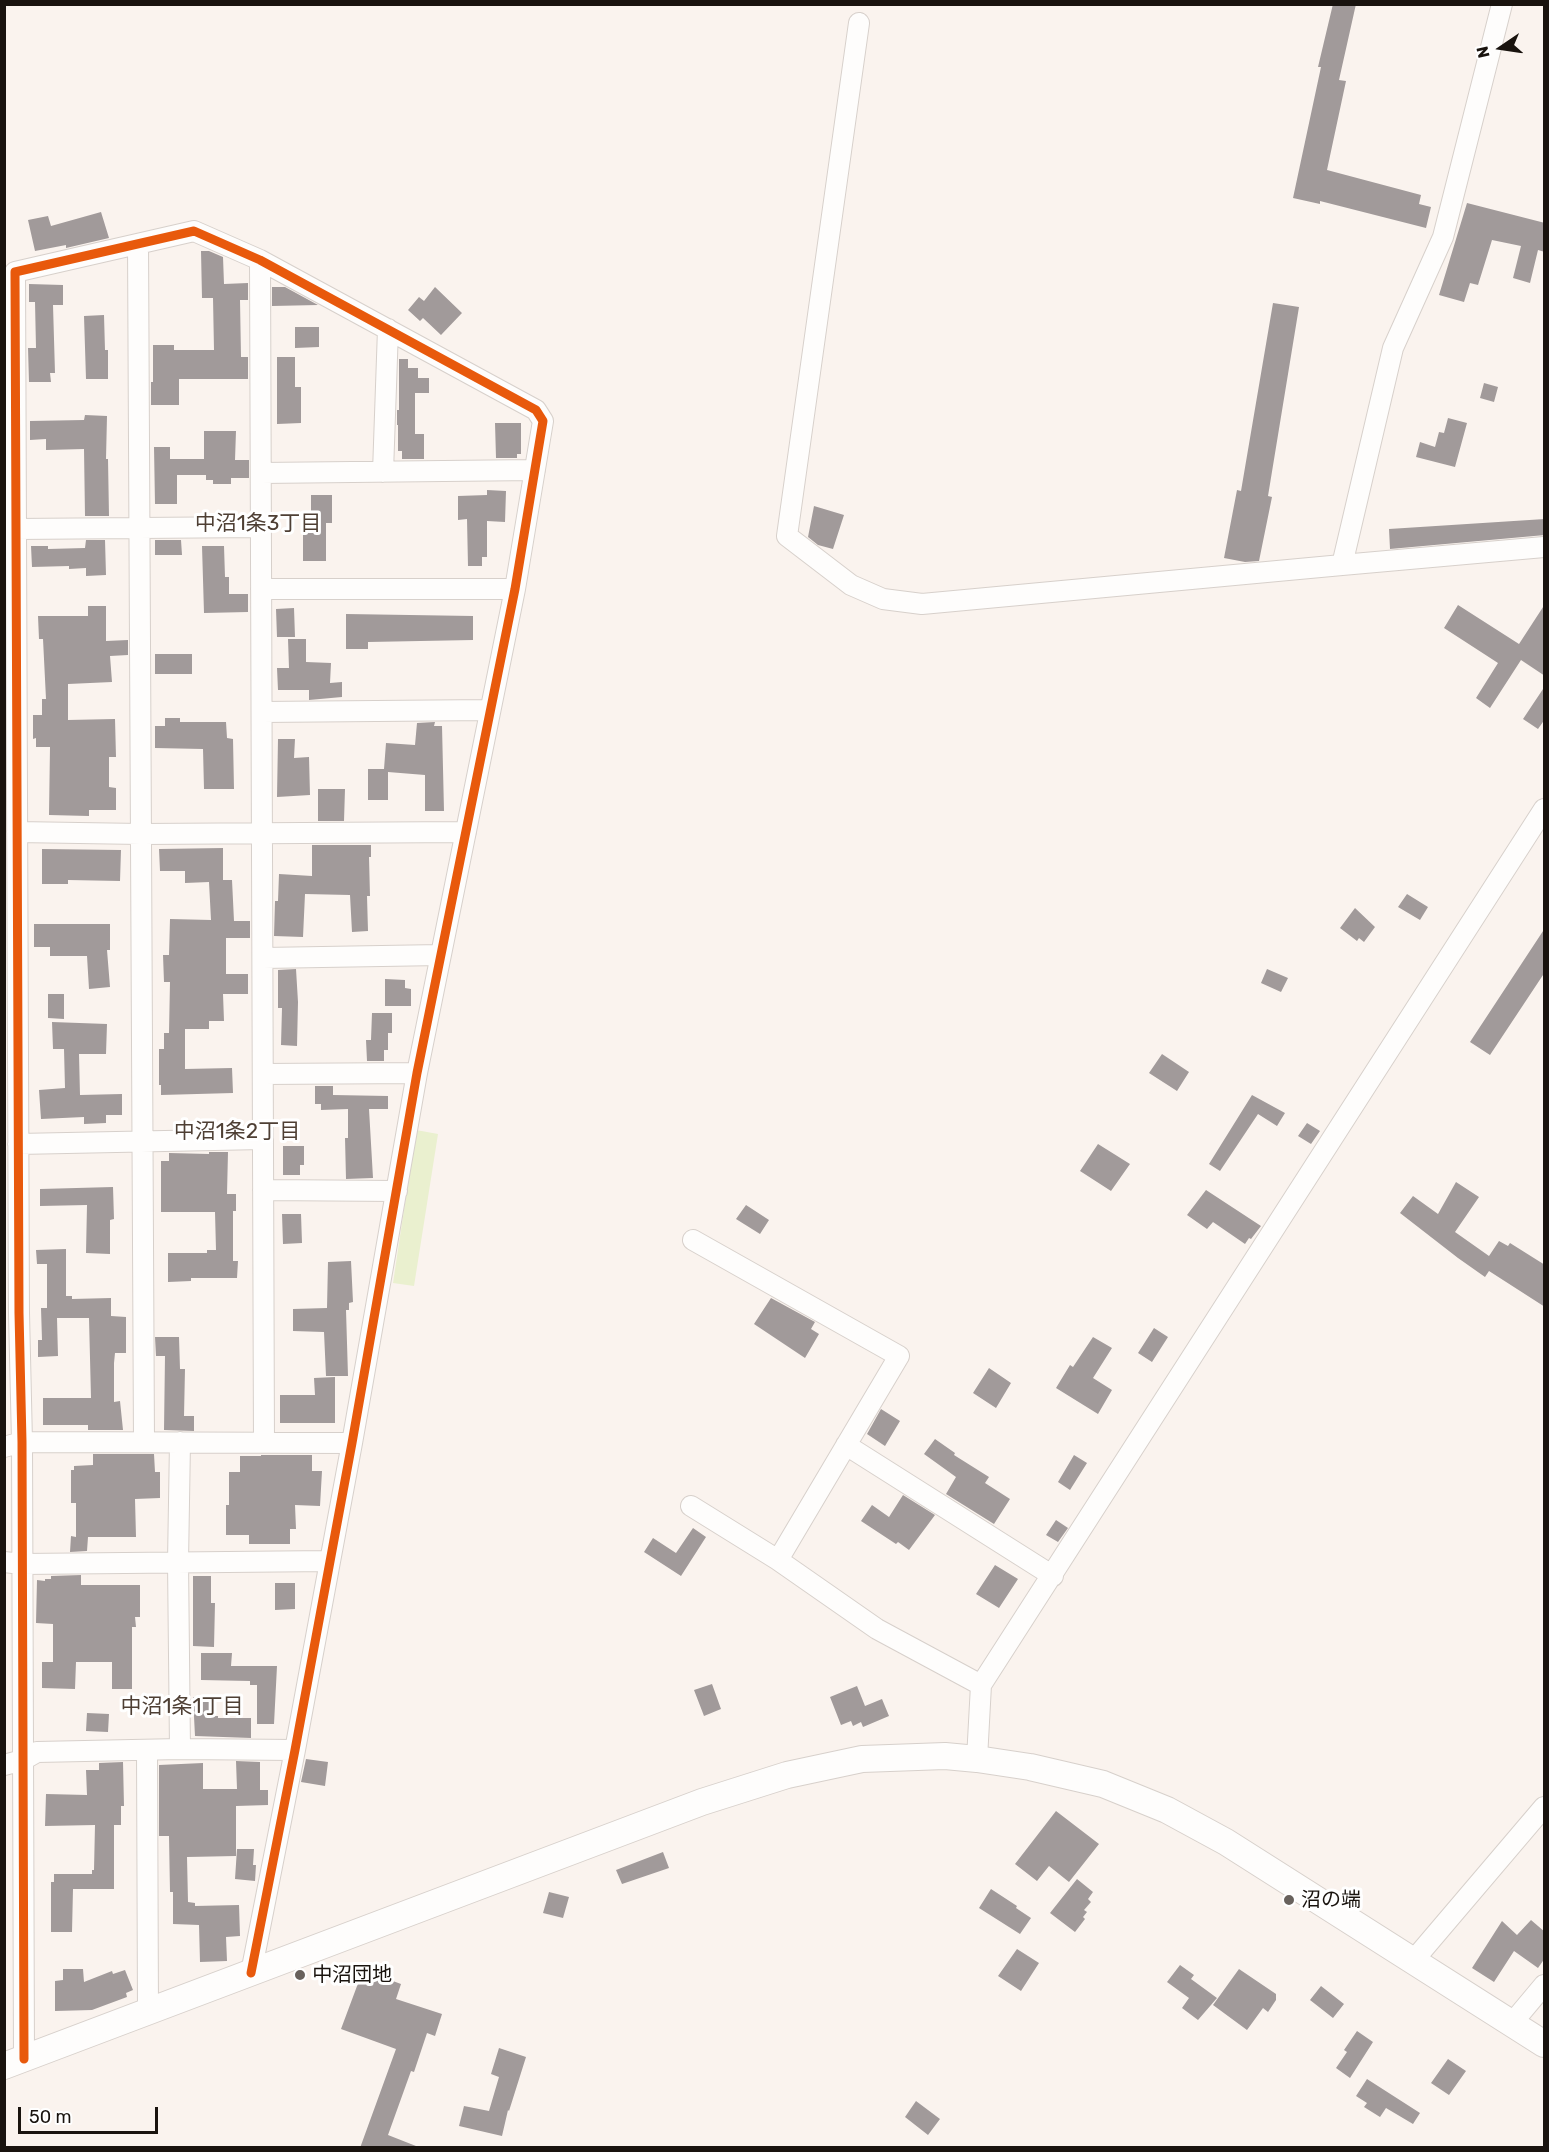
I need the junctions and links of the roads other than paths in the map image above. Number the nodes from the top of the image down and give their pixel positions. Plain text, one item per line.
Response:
1 (1502, 4) edge
2 (859, 23) dead end
3 (138, 244) junction
4 (260, 260) junction
5 (388, 329) junction
6 (535, 470) junction
7 (383, 472) junction
8 (261, 473) junction
9 (261, 527) junction
10 (139, 528) junction
11 (16, 530) junction
12 (1545, 547) edge
13 (1342, 565) junction
14 (261, 589) junction
15 (515, 589) junction
16 (490, 710) junction
17 (262, 711) junction
18 (1545, 809) edge
19 (17, 832) junction
20 (466, 832) junction
21 (262, 833) junction
22 (141, 834) junction
23 (441, 955) junction
24 (263, 958) junction
25 (417, 1073) junction
26 (263, 1074) junction
27 (263, 1139) junction
28 (142, 1141) junction
29 (18, 1144) junction
30 (263, 1190) junction
31 (397, 1191) junction
32 (11, 1194) edge
33 (693, 1240) dead end
34 (12, 1315) edge
35 (144, 1442) junction
36 (180, 1442) junction
37 (264, 1442) junction
38 (352, 1443) junction
39 (13, 1445) edge
40 (846, 1445) junction
41 (691, 1506) dead end
42 (778, 1560) junction
43 (330, 1561) junction
44 (178, 1562) junction
45 (13, 1563) edge
46 (1053, 1576) junction
47 (14, 1659) edge
48 (981, 1685) junction
49 (180, 1749) junction
50 (147, 1750) junction
51 (295, 1750) junction
52 (977, 1759) junction
53 (14, 1762) edge
54 (1545, 1806) edge
55 (14, 1907) edge
56 (1413, 1961) junction
57 (251, 1973) junction
58 (1545, 1985) edge
59 (148, 2012) junction
60 (1513, 2022) junction
61 (1545, 2044) edge
62 (14, 2062) edge

1 - 13 street
2 - 13 street
3 - 4 street
3 - 10 street
3 - 11 street
4 - 5 street
4 - 8 street
5 - 6 street
5 - 7 street
6 - 7 street
6 - 15 street
7 - 8 street
8 - 9 street
9 - 10 street
9 - 14 street
10 - 11 street
10 - 22 street
11 - 19 street
12 - 13 street
14 - 15 street
14 - 17 street
15 - 16 street
16 - 17 street
16 - 20 street
17 - 21 street
18 - 46 street
19 - 22 street
19 - 29 street
20 - 21 street
20 - 23 street
21 - 22 street
21 - 24 street
22 - 28 street
23 - 24 street
23 - 25 street
24 - 26 street
25 - 26 street
25 - 31 street
26 - 27 street
27 - 28 street
27 - 30 street
28 - 29 street
28 - 35 street
29 - 32 street
30 - 31 street
30 - 37 street
31 - 38 street
32 - 34 street
33 - 40 street
34 - 39 street
35 - 36 street
35 - 39 street
36 - 37 street
36 - 44 street
37 - 38 street
38 - 43 street
39 - 45 street
40 - 42 street
40 - 46 street
41 - 42 street
42 - 48 street
43 - 44 street
43 - 51 street
44 - 45 street
44 - 49 street
45 - 47 street
46 - 48 street
47 - 53 street
48 - 52 street
49 - 50 street
49 - 51 street
50 - 53 street
50 - 59 street
51 - 57 street
52 - 56 street
52 - 57 street
53 - 55 street
54 - 56 street
55 - 62 street
56 - 60 street
57 - 59 street
58 - 60 street
59 - 62 street
60 - 61 street

